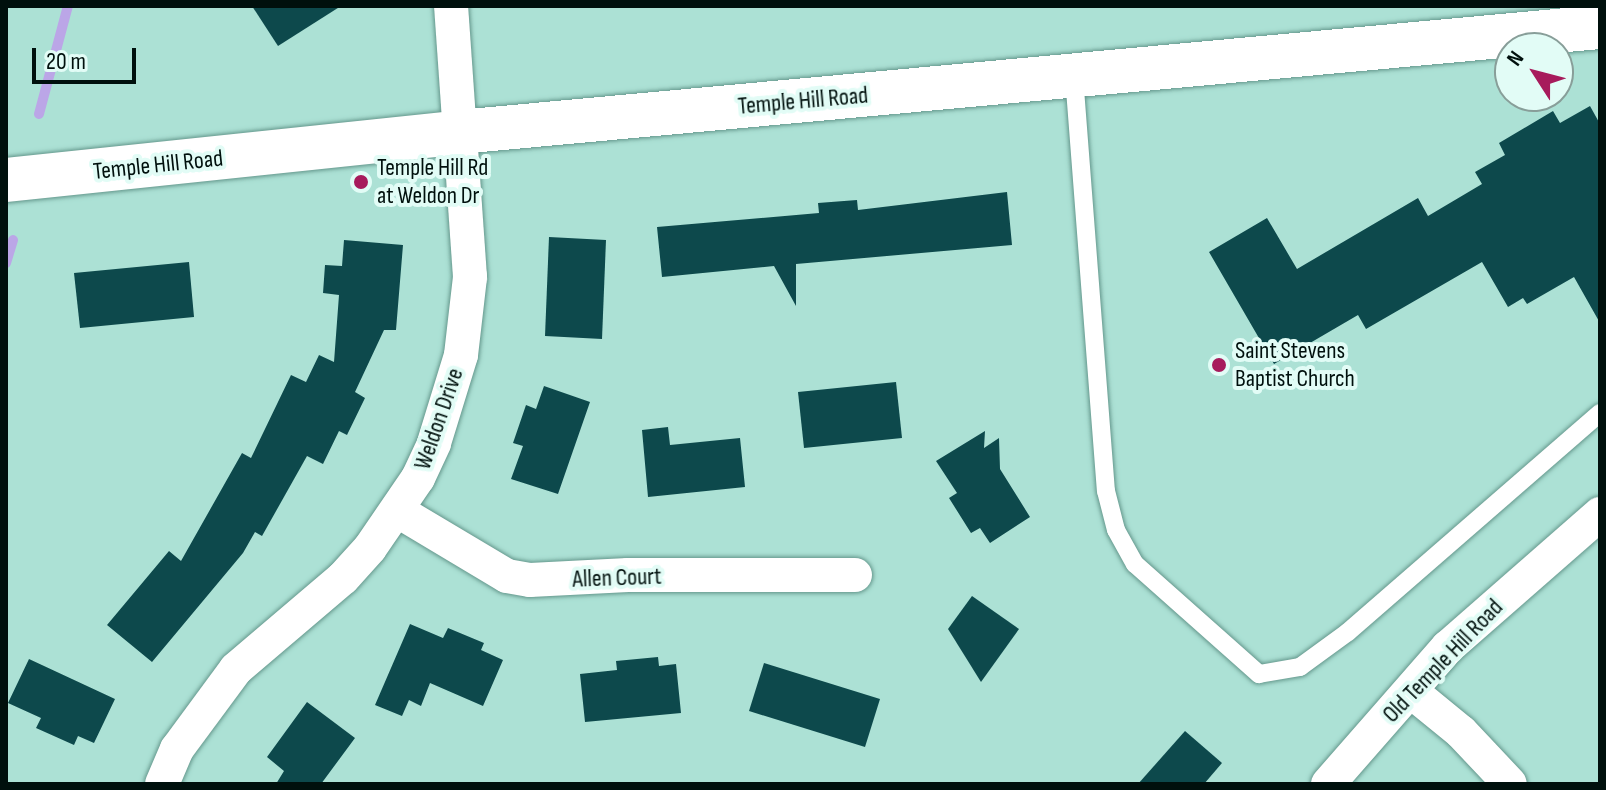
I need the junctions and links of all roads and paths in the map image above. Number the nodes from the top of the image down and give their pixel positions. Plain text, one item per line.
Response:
1 (451, 6) edge
2 (1600, 27) edge
3 (1074, 76) junction
4 (459, 132) junction
5 (6, 180) edge
6 (1600, 413) edge
7 (398, 511) junction
8 (1600, 514) edge
9 (855, 575) dead end
10 (1412, 692) junction
11 (162, 784) edge
12 (1328, 784) edge
13 (1510, 784) edge

1 - 4 street, Weldon Drive
2 - 3 main road, Temple Hill Road
3 - 4 main road, Temple Hill Road
3 - 6 lane
4 - 5 main road, Temple Hill Road
4 - 7 street, Weldon Drive
7 - 9 street, Allen Court
7 - 11 street, Weldon Drive
8 - 10 street, Old Temple Hill Road
10 - 12 street, Old Temple Hill Road
10 - 13 street

